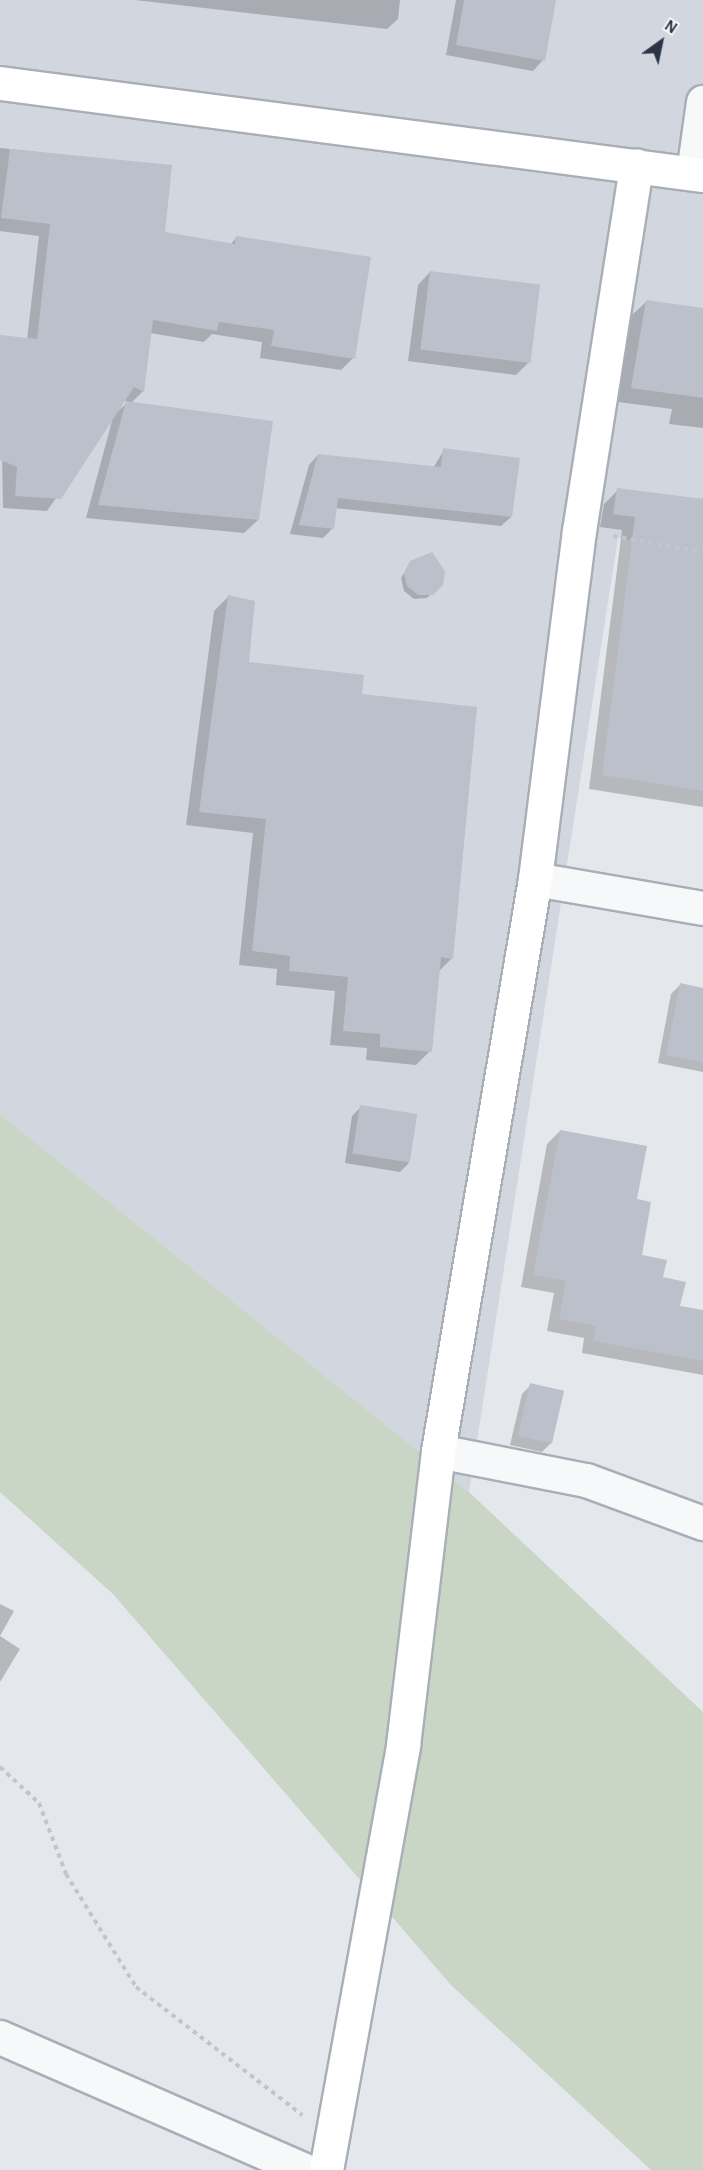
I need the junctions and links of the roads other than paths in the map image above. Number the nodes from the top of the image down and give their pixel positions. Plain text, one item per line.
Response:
1 (0, 83) edge
2 (703, 102) edge
3 (636, 165) junction
4 (698, 174) edge
5 (535, 879) junction
6 (703, 908) edge
7 (438, 1451) junction
8 (703, 1523) edge
9 (0, 2037) edge
10 (305, 2170) edge
11 (326, 2170) edge

1 - 3 main road
2 - 4 street
3 - 4 main road
3 - 5 main road
5 - 6 street
5 - 7 main road
7 - 8 street
7 - 11 main road
9 - 10 street

